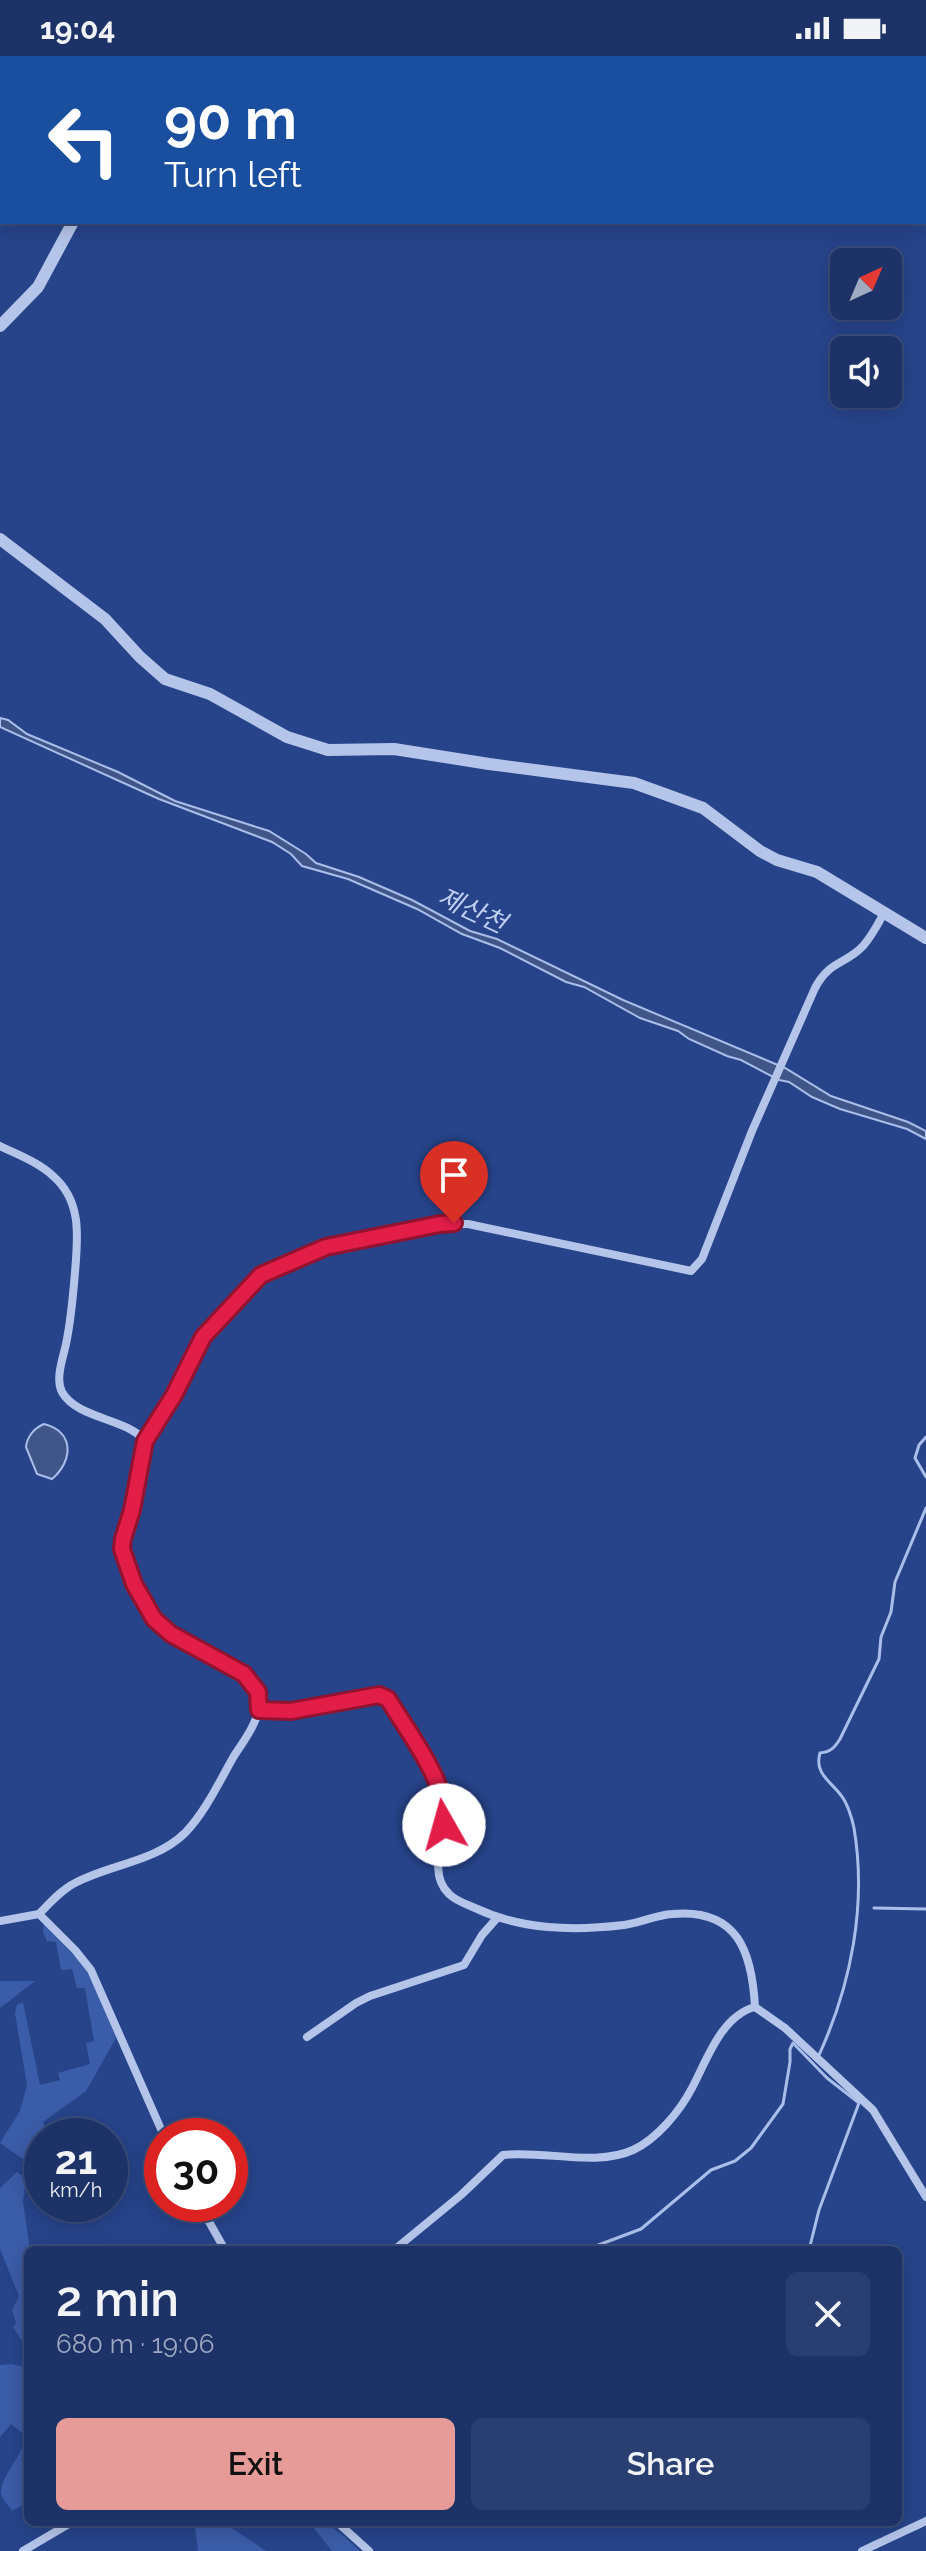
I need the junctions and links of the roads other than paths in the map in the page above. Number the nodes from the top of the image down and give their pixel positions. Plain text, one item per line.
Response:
1 (72, 224) edge
2 (0, 326) edge
3 (0, 539) edge
4 (884, 913) junction
5 (926, 938) edge
6 (0, 1146) edge
7 (145, 1441) junction
8 (259, 1710) junction
9 (39, 1914) junction
10 (497, 1918) junction
11 (0, 1921) edge
12 (755, 2007) junction
13 (307, 2037) dead end
14 (156, 2118) edge
15 (926, 2197) edge
16 (209, 2222) edge
17 (223, 2246) edge
18 (399, 2246) edge
19 (926, 2521) edge
20 (65, 2526) edge
21 (341, 2526) edge
22 (877, 2548) edge
23 (23, 2551) edge
24 (369, 2551) edge
25 (862, 2551) edge

1 - 2 street
3 - 4 street
4 - 5 street
4 - 7 street
6 - 7 street
7 - 8 street
8 - 9 street
8 - 10 street
9 - 11 street
9 - 14 street
10 - 12 street
10 - 13 street
12 - 15 street
12 - 18 street
16 - 17 street
19 - 22 street
20 - 23 street
21 - 24 street
22 - 25 street

